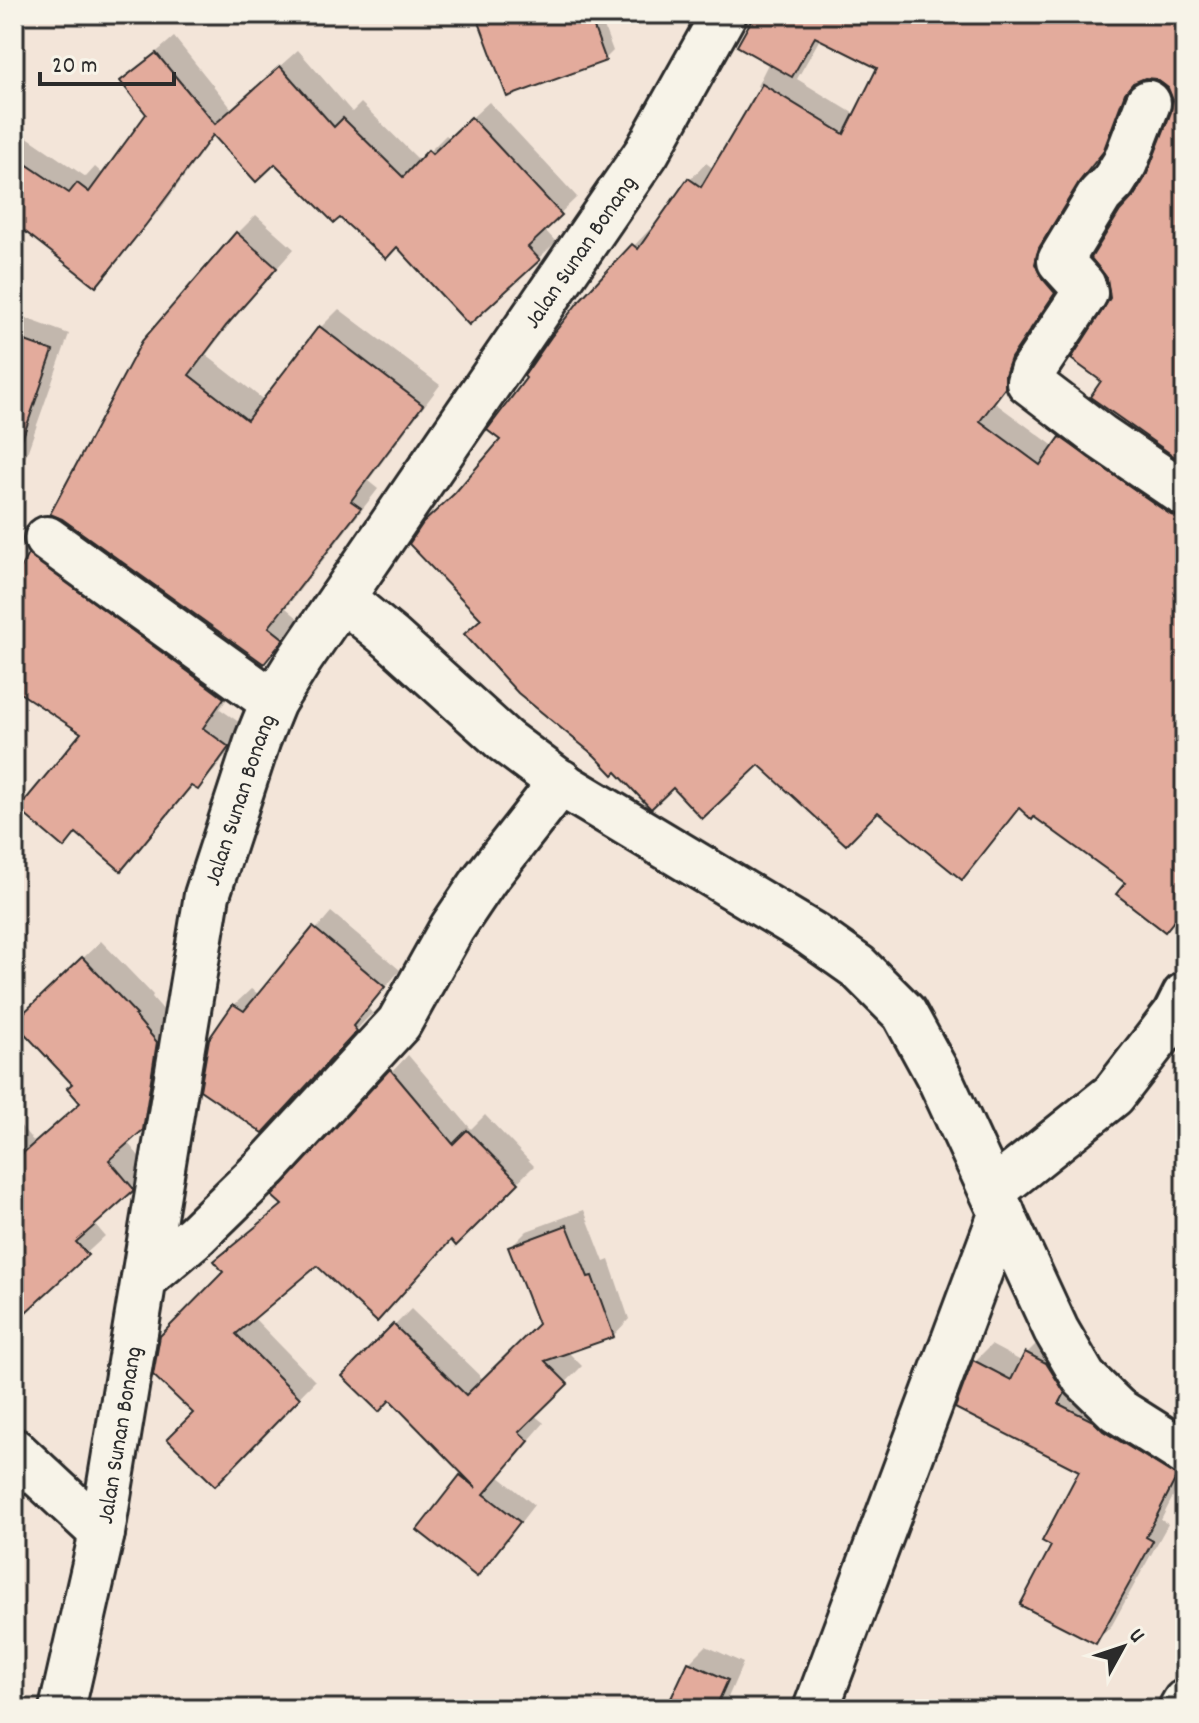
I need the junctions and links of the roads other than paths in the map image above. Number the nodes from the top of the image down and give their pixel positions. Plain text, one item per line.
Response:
1 (724, 14) edge
2 (1148, 103) dead end
3 (1185, 494) edge
4 (47, 539) dead end
5 (342, 598) junction
6 (273, 702) junction
7 (561, 782) junction
8 (1185, 995) edge
9 (997, 1201) junction
10 (144, 1279) junction
11 (14, 1451) edge
12 (1185, 1453) edge
13 (102, 1533) junction
14 (1185, 1702) edge
15 (62, 1709) edge
16 (816, 1709) edge
17 (1181, 1709) edge

1 - 5 street, Jalan Sunan Bonang
2 - 3 street
4 - 6 street
5 - 6 street, Jalan Sunan Bonang
5 - 7 street
6 - 10 street, Jalan Sunan Bonang
7 - 9 street
7 - 10 street
8 - 9 street
9 - 12 street
9 - 16 street
10 - 13 street, Jalan Sunan Bonang
11 - 13 street
13 - 15 street, Jalan Sunan Bonang
14 - 17 street

